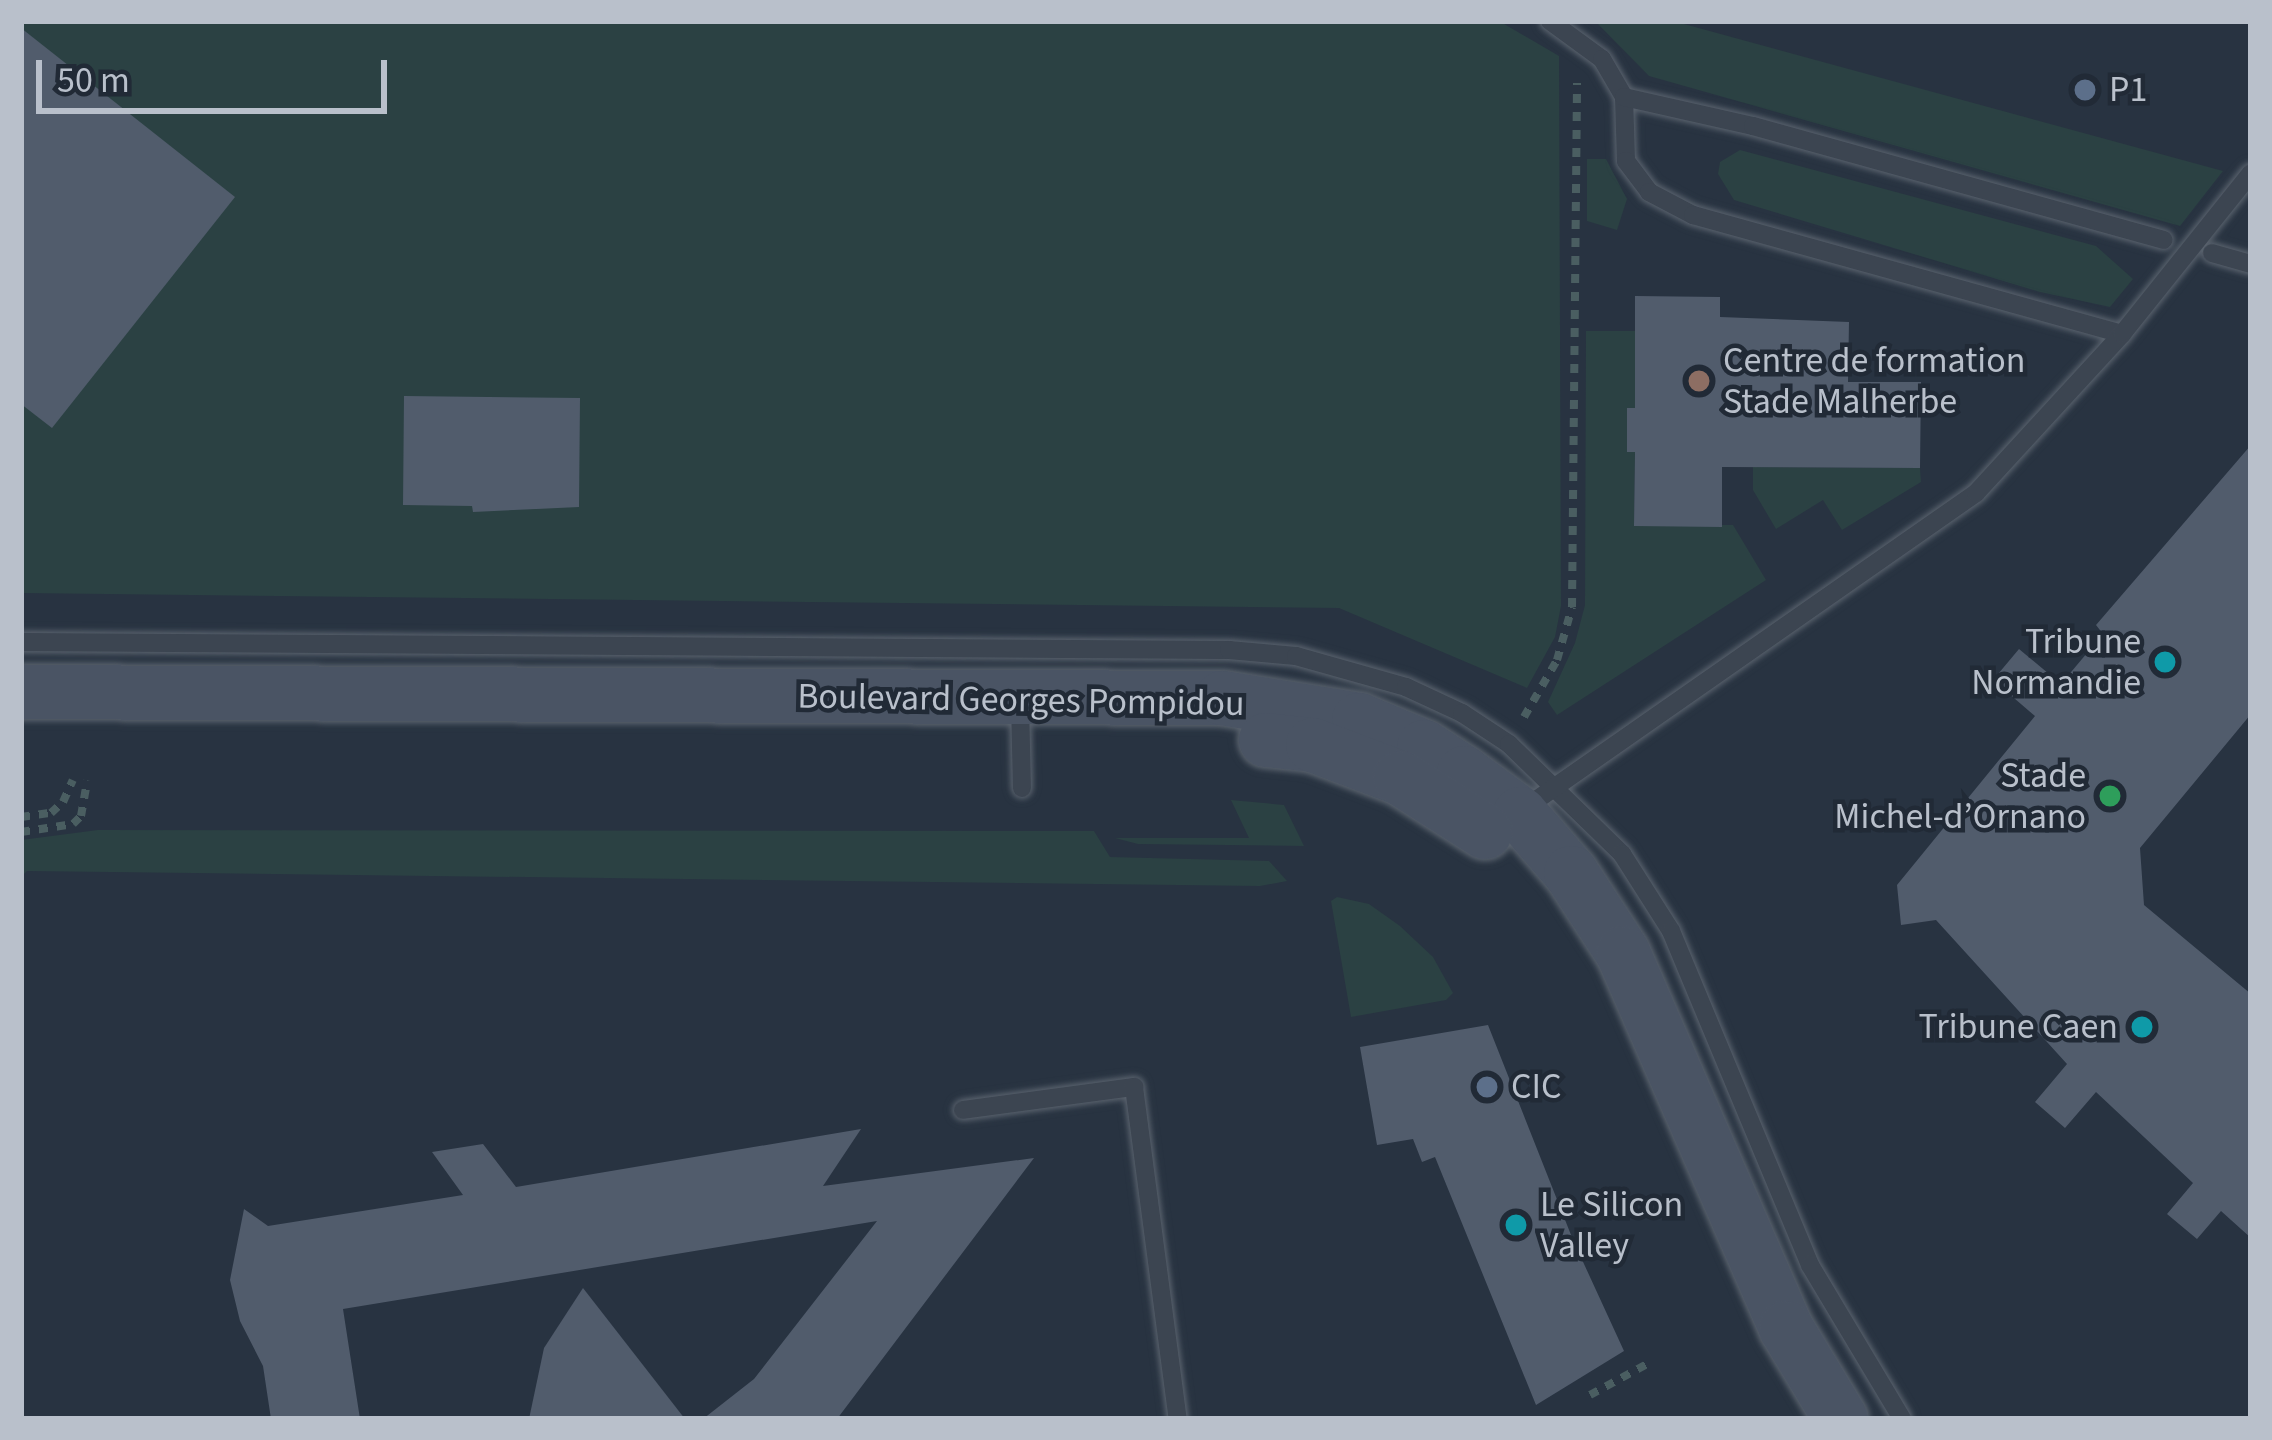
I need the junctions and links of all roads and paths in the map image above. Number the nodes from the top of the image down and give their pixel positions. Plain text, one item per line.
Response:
1 (1550, 21) edge
2 (1577, 39) junction
3 (1624, 97) junction
4 (2251, 173) edge
5 (2163, 240) dead end
6 (2212, 254) dead end
7 (2251, 264) edge
8 (2122, 334) junction
9 (21, 642) edge
10 (21, 692) edge
11 (1020, 715) junction
12 (21, 723) edge
13 (1509, 744) junction
14 (73, 780) dead end
15 (87, 781) dead end
16 (1022, 788) dead end
17 (1524, 813) junction
18 (21, 817) edge
19 (21, 832) edge
20 (963, 1110) dead end
21 (1649, 1364) dead end
22 (1589, 1395) dead end
23 (1178, 1419) edge
24 (1803, 1419) edge
25 (1841, 1419) edge
26 (1902, 1419) edge

1 - 2 lane
2 - 3 lane
2 - 13 path
3 - 5 lane
3 - 8 lane
4 - 8 lane
6 - 7 lane
8 - 17 lane
9 - 13 lane
10 - 11 street, Boulevard Georges Pompidou
11 - 12 street, Boulevard Georges Pompidou
11 - 16 lane
11 - 17 street, Boulevard Georges Pompidou
13 - 17 lane
14 - 18 path
15 - 19 path
17 - 24 street, Boulevard Georges Pompidou
17 - 25 street, Boulevard Georges Pompidou
17 - 26 lane
20 - 23 lane
21 - 22 path

